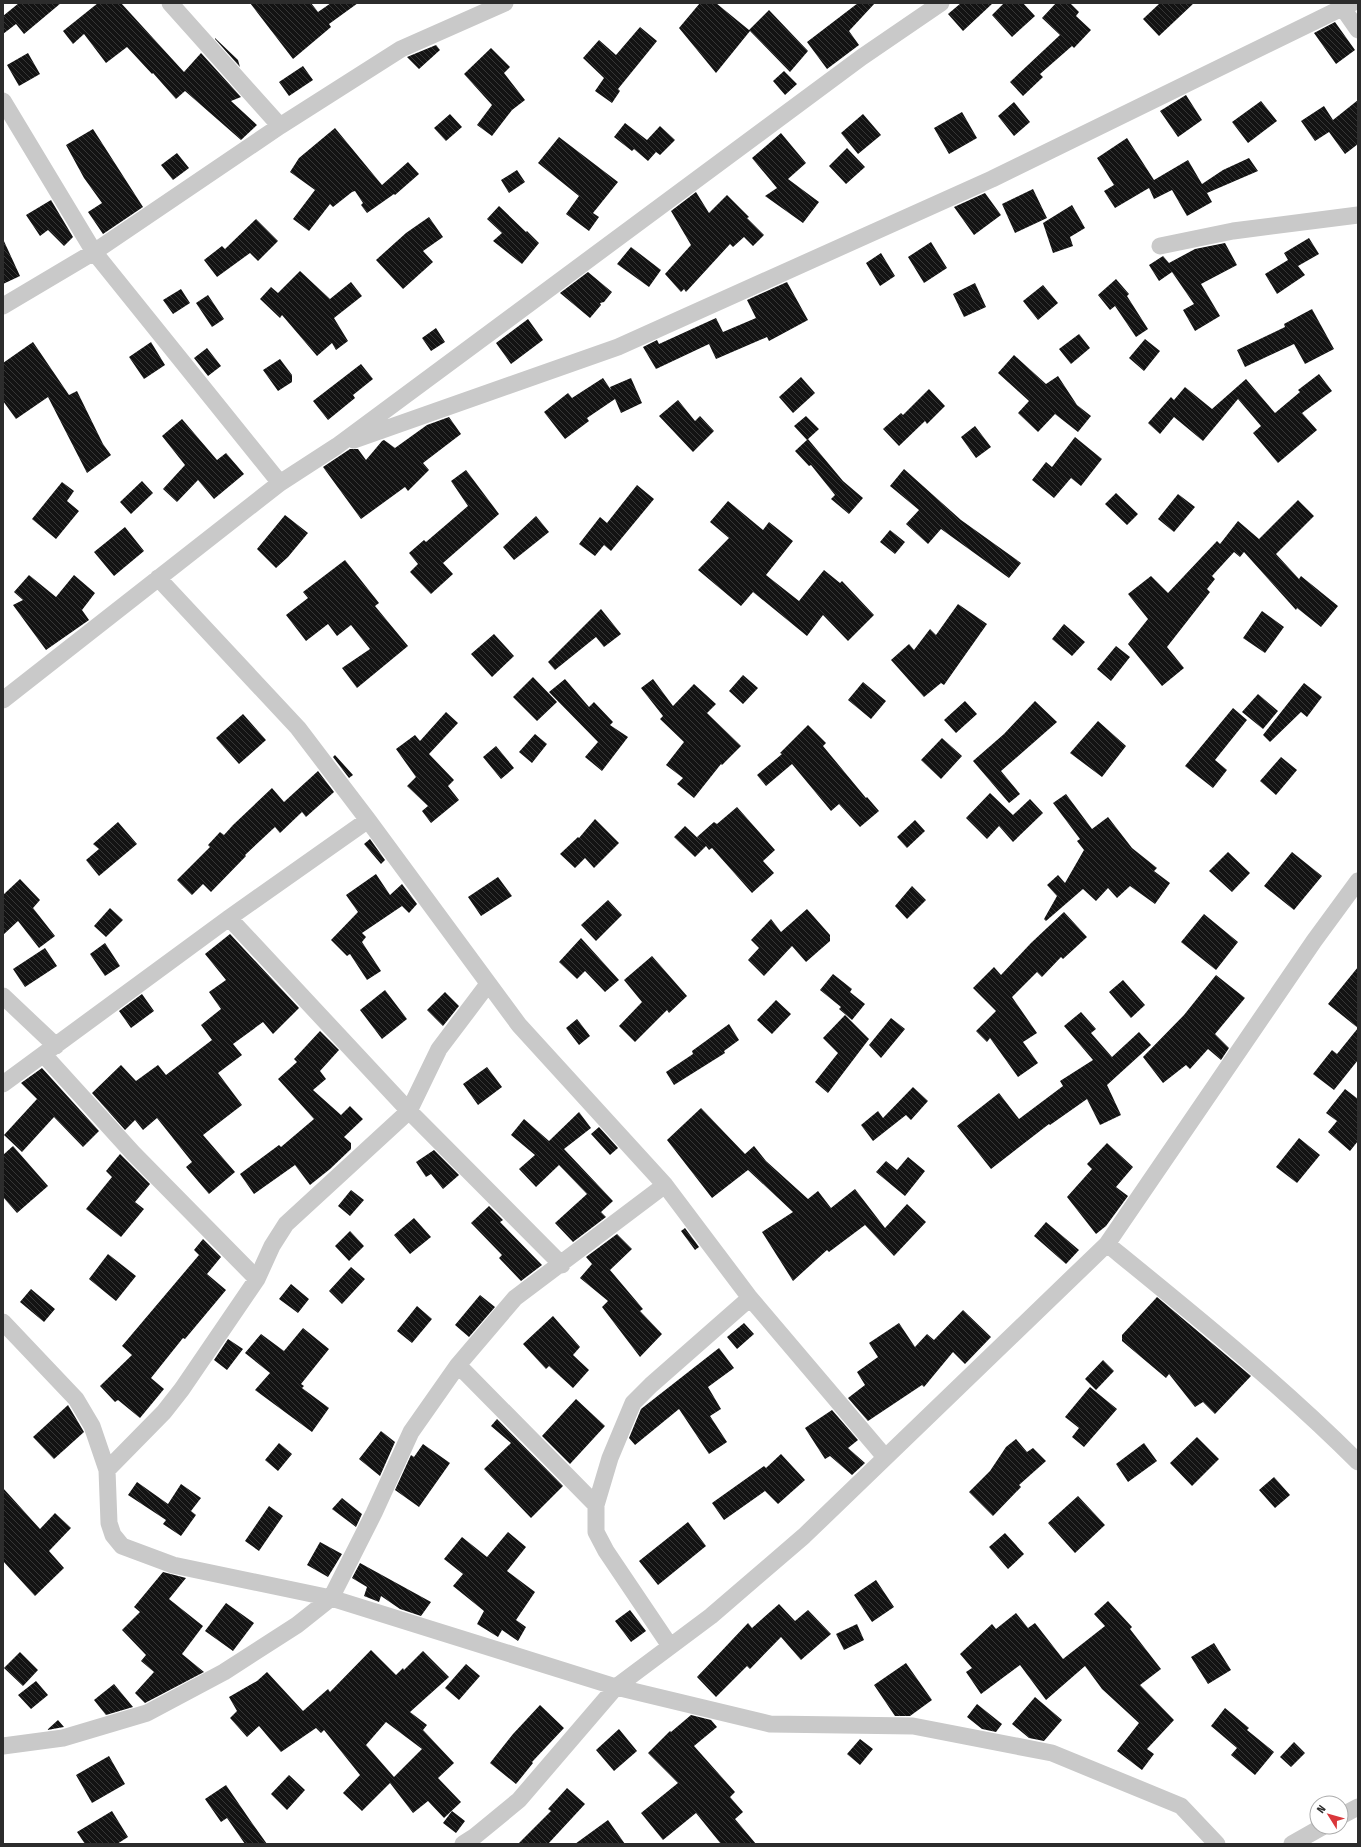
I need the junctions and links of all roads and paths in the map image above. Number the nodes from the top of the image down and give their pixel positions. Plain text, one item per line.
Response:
1 (170, 3) edge
2 (505, 3) edge
3 (941, 3) edge
4 (1347, 5) edge
5 (1358, 30) edge
6 (3, 101) edge
7 (280, 126) junction
8 (1358, 214) edge
9 (1160, 246) dead end
10 (94, 252) junction
11 (3, 306) edge
12 (337, 446) junction
13 (280, 484) junction
14 (158, 578) junction
15 (6, 692) edge
16 (368, 820) junction
17 (1358, 880) edge
18 (229, 918) junction
19 (488, 984) junction
20 (3, 996) edge
21 (50, 1050) junction
22 (3, 1084) edge
23 (409, 1111) junction
24 (665, 1185) junction
25 (1107, 1244) junction
26 (562, 1265) junction
27 (257, 1278) junction
28 (750, 1298) junction
29 (3, 1322) edge
30 (458, 1365) junction
31 (885, 1457) junction
32 (1358, 1462) edge
33 (107, 1470) junction
34 (596, 1505) junction
35 (331, 1598) junction
36 (670, 1646) junction
37 (616, 1687) junction
38 (3, 1746) edge
39 (1358, 1807) edge
40 (1349, 1812) edge
41 (1309, 1834) edge
42 (463, 1844) edge
43 (1217, 1844) edge
44 (1292, 1844) edge

1 - 7 street
2 - 7 street
3 - 12 street
4 - 5 street
4 - 12 street
6 - 10 street
7 - 10 street
8 - 9 street
10 - 11 street
10 - 13 street
12 - 13 street
13 - 14 street
14 - 15 street
14 - 16 street
16 - 18 street
16 - 19 street
17 - 25 street
18 - 21 street
18 - 23 street
19 - 23 street
19 - 24 street
20 - 21 street
21 - 22 street
21 - 27 street
23 - 26 street
23 - 27 street
24 - 26 street
24 - 28 street
25 - 31 street
25 - 32 street
26 - 30 street
27 - 33 street
28 - 31 street
28 - 34 street
29 - 33 street
30 - 34 street
30 - 35 street
31 - 36 street
33 - 35 street
34 - 36 street
35 - 37 street
35 - 38 street
36 - 37 street
37 - 42 street
37 - 43 street
39 - 40 street
41 - 44 street

